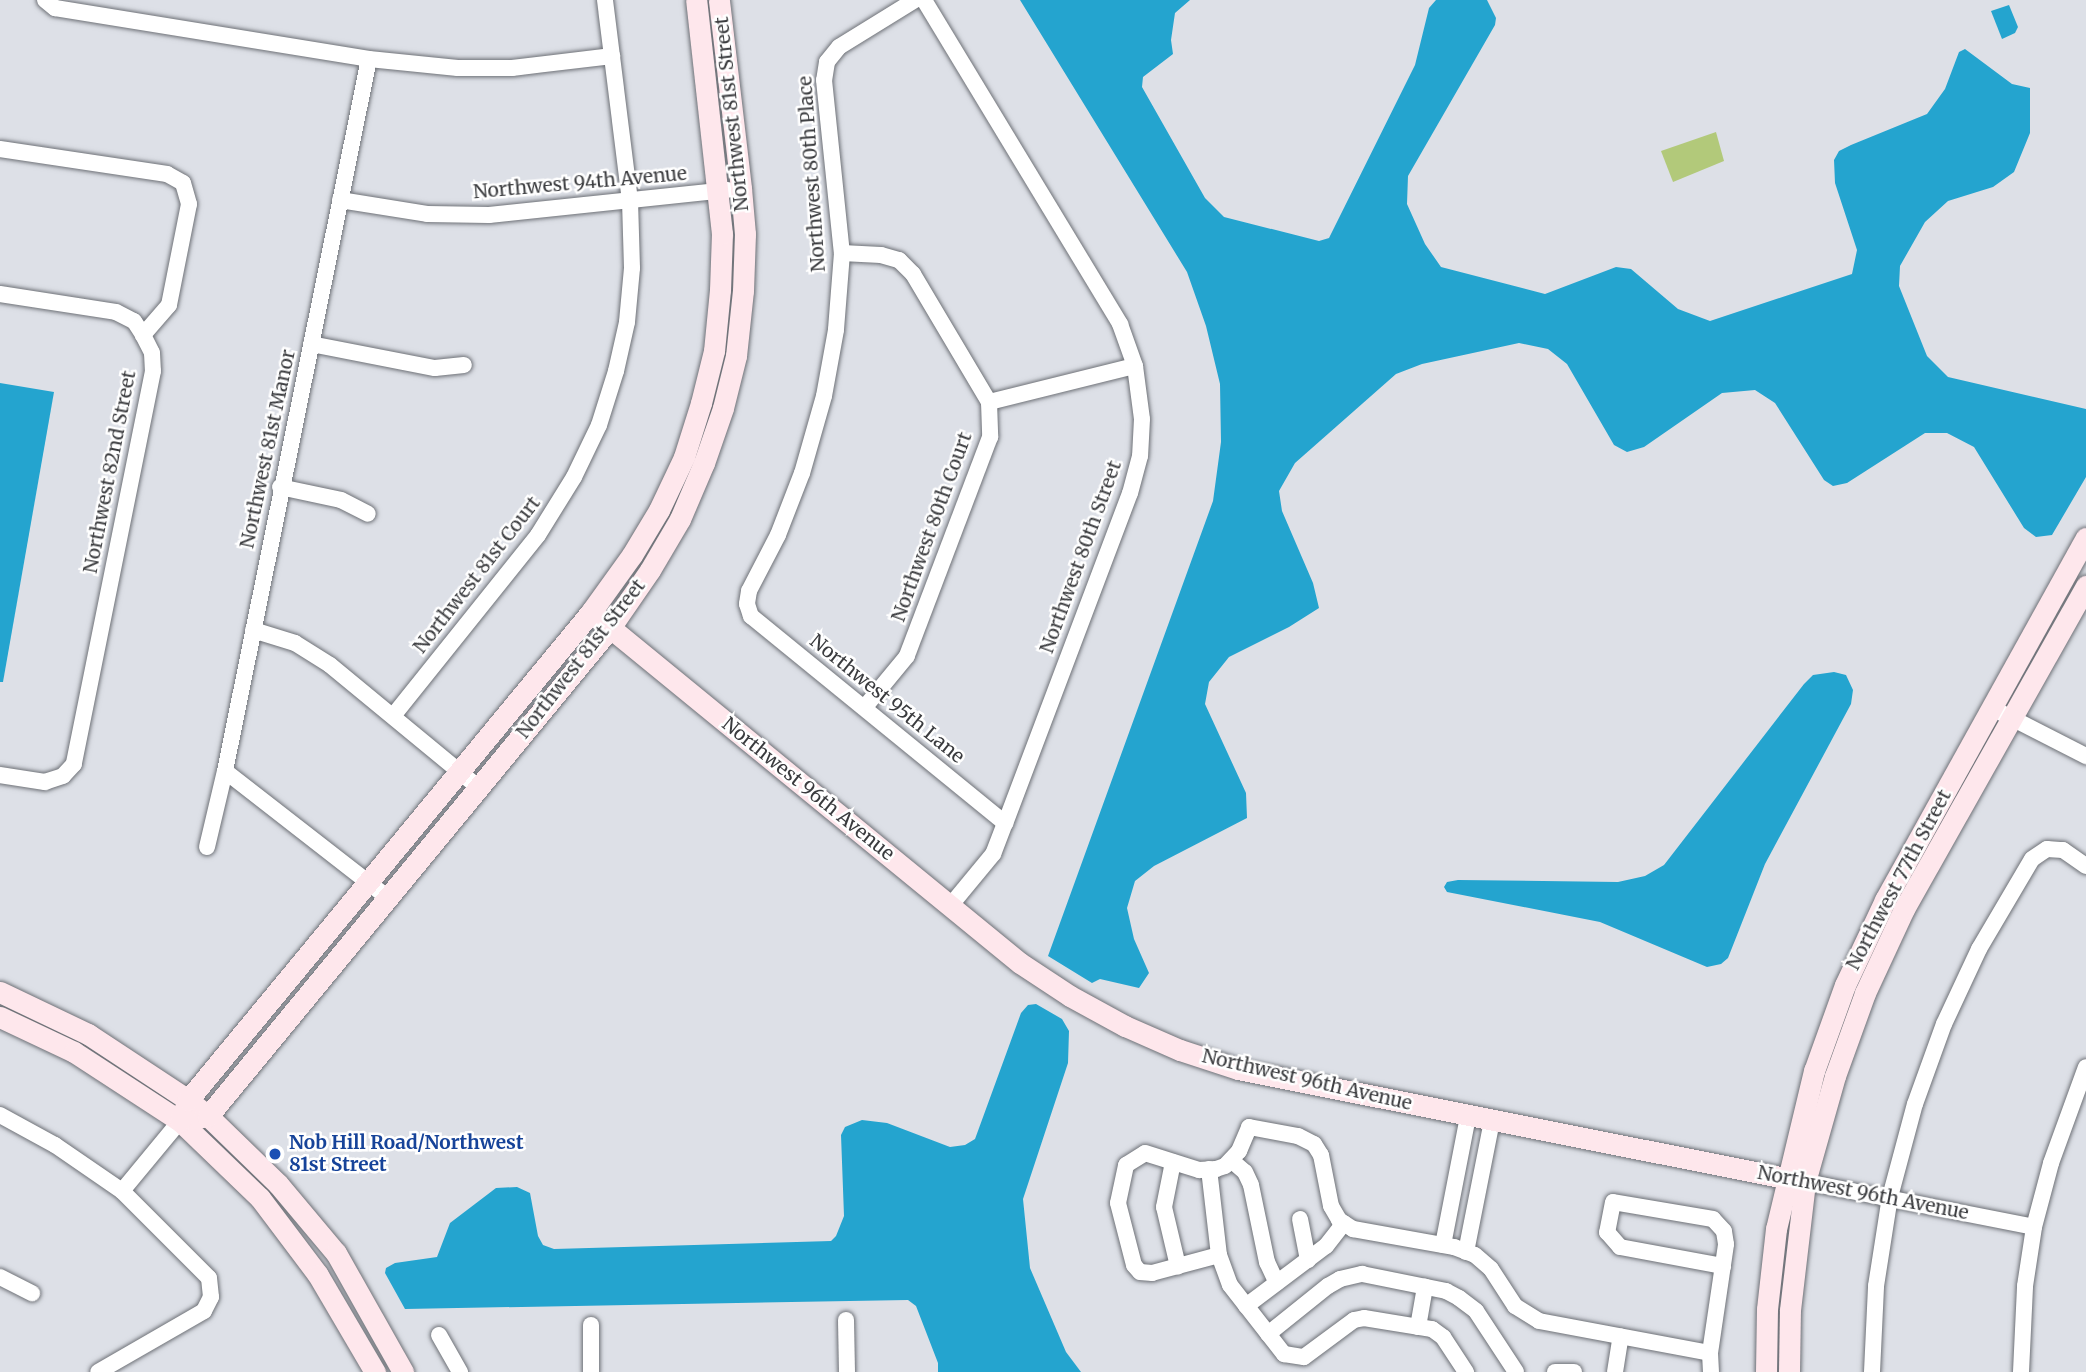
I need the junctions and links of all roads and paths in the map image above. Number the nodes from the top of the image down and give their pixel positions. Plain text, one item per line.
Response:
1 (45, 0) edge
2 (605, 0) edge
3 (696, 0) edge
4 (719, 0) edge
5 (915, 0) edge
6 (925, 0) edge
7 (612, 56) junction
8 (369, 59) junction
9 (0, 149) edge
10 (741, 188) junction
11 (718, 191) junction
12 (340, 200) junction
13 (630, 201) junction
14 (842, 253) junction
15 (0, 294) edge
16 (143, 335) junction
17 (311, 344) junction
18 (464, 365) dead end
19 (1135, 366) junction
20 (989, 402) junction
21 (281, 487) junction
22 (368, 514) dead end
23 (2086, 538) edge
24 (2086, 586) edge
25 (747, 604) joint
26 (591, 612) junction
27 (610, 628) junction
28 (253, 630) junction
29 (865, 707) junction
30 (1992, 708) junction
31 (393, 716) junction
32 (2012, 718) junction
33 (2086, 756) edge
34 (225, 771) junction
35 (460, 772) junction
36 (0, 775) edge
37 (478, 788) junction
38 (1005, 823) junction
39 (207, 847) dead end
40 (2086, 866) edge
41 (368, 883) junction
42 (388, 898) junction
43 (950, 906) junction
44 (0, 992) edge
45 (0, 1017) edge
46 (2086, 1067) edge
47 (188, 1100) junction
48 (0, 1115) edge
49 (208, 1116) junction
50 (1468, 1116) junction
51 (180, 1121) junction
52 (1492, 1121) junction
53 (1231, 1160) junction
54 (1173, 1162) junction
55 (1209, 1170) junction
56 (1796, 1181) junction
57 (122, 1191) junction
58 (1890, 1197) junction
59 (1452, 1198) junction
60 (1475, 1204) junction
61 (1300, 1219) dead end
62 (1344, 1223) junction
63 (2034, 1227) junction
64 (1443, 1245) junction
65 (1466, 1252) junction
66 (1219, 1255) junction
67 (1308, 1260) junction
68 (1178, 1266) junction
69 (1723, 1266) junction
70 (0, 1277) edge
71 (1277, 1283) junction
72 (1425, 1287) junction
73 (32, 1293) dead end
74 (1247, 1306) junction
75 (846, 1320) dead end
76 (591, 1325) dead end
77 (1418, 1327) junction
78 (1268, 1334) junction
79 (439, 1335) dead end
80 (1621, 1336) junction
81 (1710, 1353) junction
82 (98, 1372) edge
83 (375, 1372) edge
84 (403, 1372) edge
85 (460, 1372) edge
86 (591, 1372) edge
87 (847, 1372) edge
88 (1466, 1372) edge
89 (1516, 1372) edge
90 (1555, 1372) edge
91 (1574, 1372) edge
92 (1615, 1372) edge
93 (1712, 1372) edge
94 (1766, 1372) edge
95 (1788, 1372) edge
96 (1872, 1372) edge
97 (2021, 1372) edge

1 - 8 street
2 - 7 street, Northwest 81st Court
3 - 11 street, Northwest 81st Street
4 - 10 street, Northwest 81st Street
5 - 14 street, Northwest 80th Place
6 - 19 street, Northwest 80th Street
7 - 8 street
7 - 13 street, Northwest 81st Court
8 - 12 street, Northwest 81st Manor
9 - 16 street
10 - 11 street, Northwest 94th Avenue
10 - 27 street, Northwest 81st Street
11 - 13 street, Northwest 94th Avenue
11 - 26 street, Northwest 81st Street
12 - 13 street, Northwest 94th Avenue
12 - 17 street, Northwest 81st Manor
13 - 31 street, Northwest 81st Court
14 - 20 street, Northwest 80th Court
14 - 25 street, Northwest 80th Place
15 - 16 street
16 - 36 street, Northwest 82nd Street
17 - 18 street
17 - 21 street, Northwest 81st Manor
19 - 20 street
19 - 38 street, Northwest 80th Street
20 - 29 street, Northwest 80th Court
21 - 22 street
21 - 28 street, Northwest 81st Manor
23 - 30 street, Northwest 77th Street
24 - 32 street, Northwest 77th Street
25 - 29 street, Northwest 95th Lane
26 - 27 street, Northwest 96th Avenue
26 - 35 street, Northwest 81st Street
27 - 37 street, Northwest 81st Street
27 - 43 street, Northwest 96th Avenue
28 - 31 street
28 - 34 street, Northwest 81st Manor
29 - 38 street, Northwest 95th Lane
30 - 32 street
30 - 56 street, Northwest 77th Street
31 - 35 street
32 - 33 street
32 - 56 street, Northwest 77th Street
34 - 39 street, Northwest 81st Manor
34 - 41 street
35 - 37 street
35 - 41 street, Northwest 81st Street
37 - 42 street, Northwest 81st Street
38 - 43 street, Northwest 80th Street
40 - 58 street
41 - 42 street
41 - 47 street, Northwest 81st Street
42 - 49 street, Northwest 81st Street
43 - 50 street, Northwest 96th Avenue
44 - 47 street
45 - 51 street
46 - 63 street
47 - 49 street
47 - 51 street, Northwest 81st Street
48 - 57 street
49 - 51 street
49 - 84 street
50 - 52 street, Northwest 96th Avenue
50 - 59 street
51 - 57 street, Northwest 81st Street
51 - 83 street
52 - 56 street, Northwest 96th Avenue
52 - 60 street
53 - 55 street
53 - 62 street
53 - 71 street
54 - 55 street
54 - 68 street
54 - 68 street
55 - 66 street
56 - 58 street, Northwest 96th Avenue
56 - 94 street, Northwest 77th Street
56 - 95 street, Northwest 77th Street
57 - 82 street
58 - 63 street, Northwest 96th Avenue
58 - 96 street
59 - 60 street
59 - 64 street
60 - 65 street
61 - 67 street
62 - 64 street
62 - 67 street
63 - 97 street
64 - 65 street
65 - 80 street
66 - 68 street
66 - 74 street
67 - 71 street
69 - 69 street
69 - 81 street
70 - 73 street
71 - 74 street
72 - 77 street
72 - 78 street
72 - 89 street
74 - 78 street
75 - 87 street
76 - 86 street
77 - 78 street
77 - 88 street
79 - 85 street
80 - 81 street
80 - 92 street
81 - 93 street
90 - 91 street

